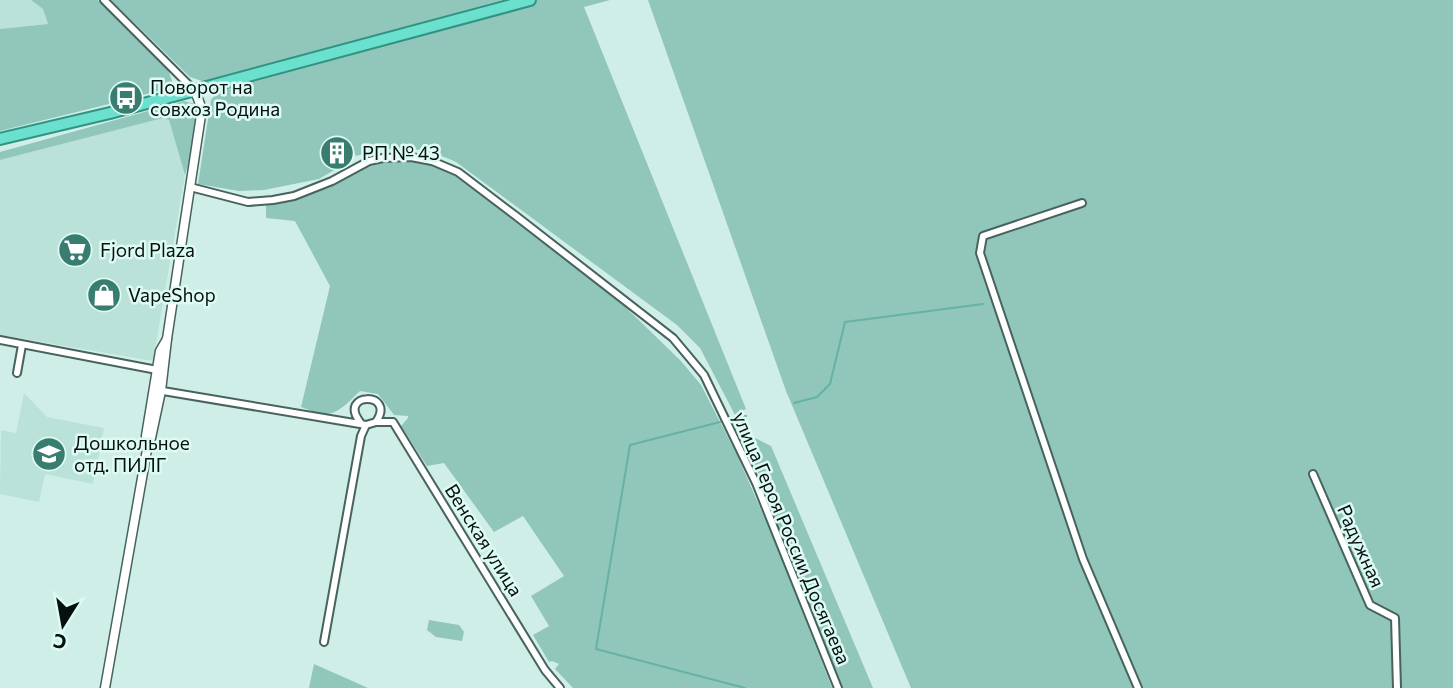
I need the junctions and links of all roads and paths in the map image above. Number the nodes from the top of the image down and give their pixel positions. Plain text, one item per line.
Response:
1 (104, 0) edge
2 (530, 0) edge
3 (195, 91) junction
4 (0, 139) edge
5 (190, 187) junction
6 (1082, 203) dead end
7 (167, 339) junction
8 (0, 340) edge
9 (22, 345) junction
10 (157, 370) junction
11 (17, 373) dead end
12 (157, 391) junction
13 (376, 422) junction
14 (363, 424) junction
15 (1313, 474) dead end
16 (324, 642) dead end
17 (106, 688) edge
18 (560, 688) edge
19 (838, 688) edge
20 (1138, 688) edge
21 (1397, 688) edge

1 - 3 street
2 - 3 highway
3 - 4 highway
3 - 5 street
5 - 7 street
5 - 19 street, улица Героя России Досягаева
6 - 20 street
7 - 10 street
7 - 12 street
8 - 9 street
9 - 10 street
9 - 11 street
10 - 12 street
12 - 14 street
12 - 17 street
13 - 14 street
13 - 14 street
13 - 18 street, Венская улица
14 - 16 street
15 - 21 street, Радужная

